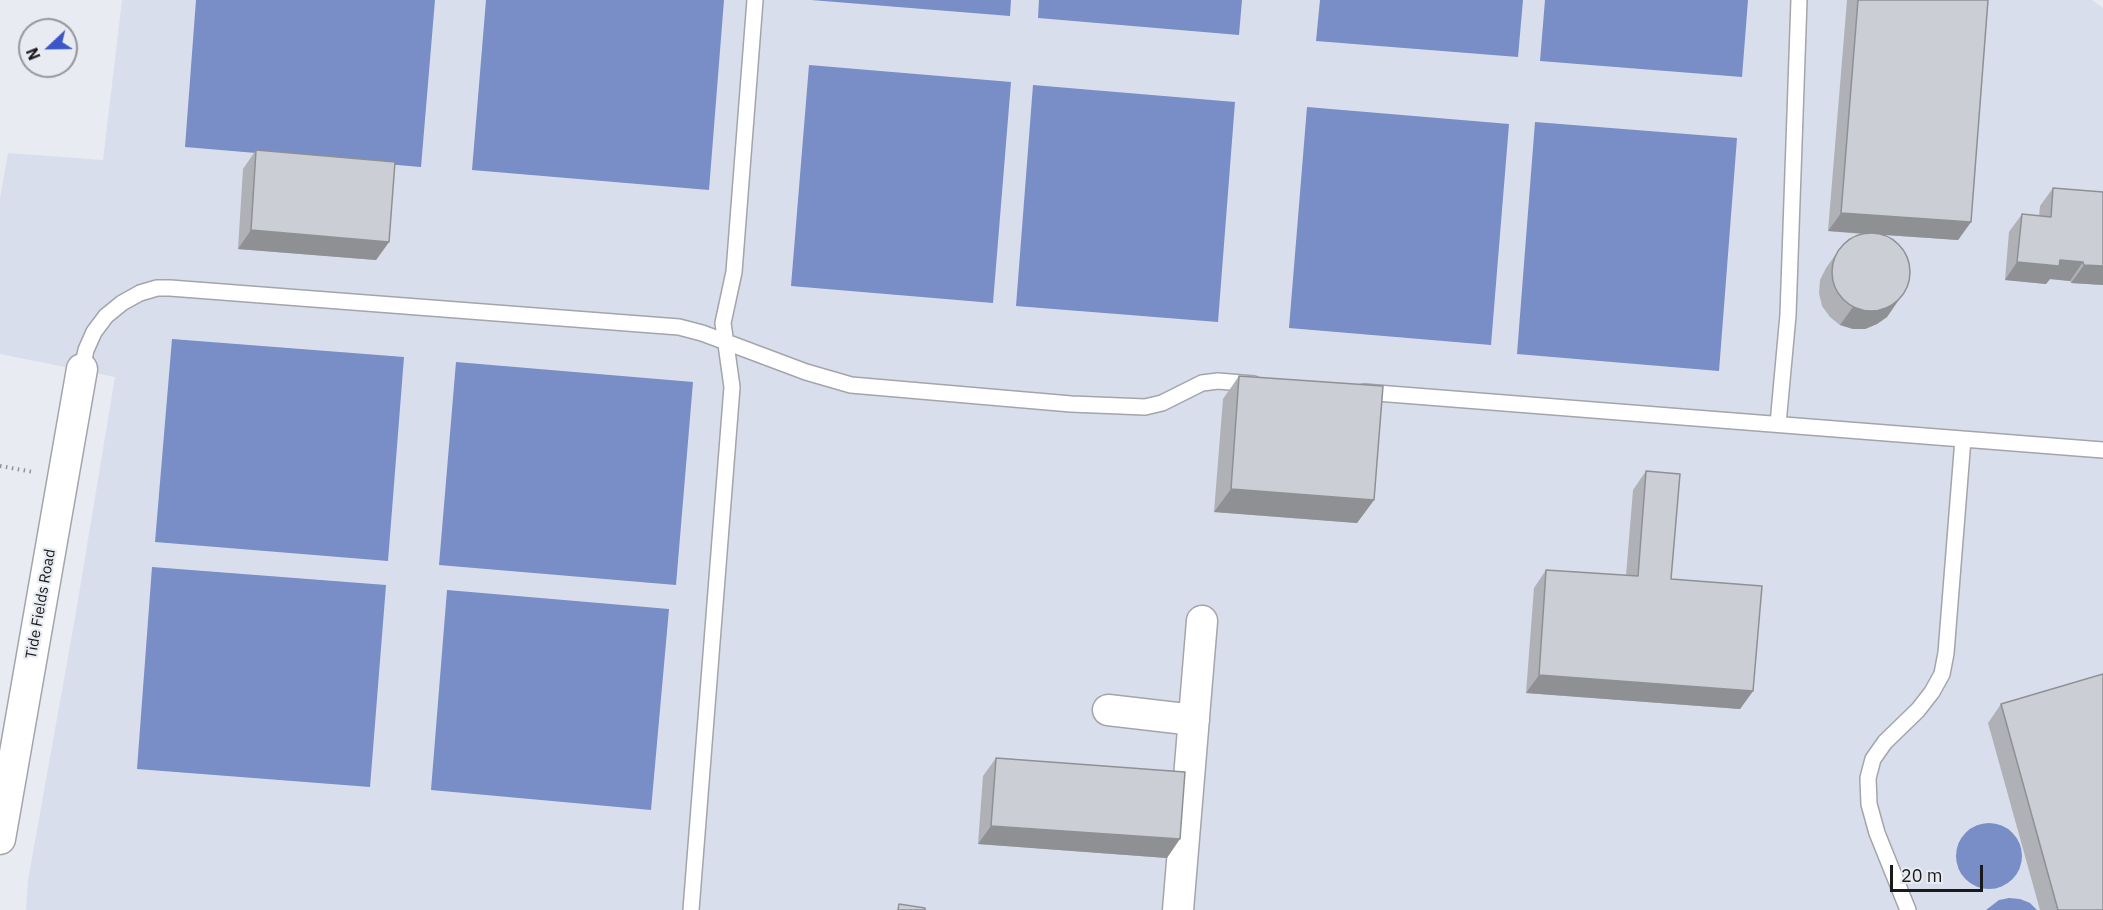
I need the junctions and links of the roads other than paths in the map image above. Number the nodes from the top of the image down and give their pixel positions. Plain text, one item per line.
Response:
1 (755, 0) edge
2 (1799, 0) edge
3 (726, 342) junction
4 (82, 369) joint
5 (1266, 384) edge
6 (1349, 391) edge
7 (1778, 424) junction
8 (1963, 439) junction
9 (2103, 450) edge
10 (1202, 621) dead end
11 (1108, 710) dead end
12 (1194, 720) junction
13 (0, 839) edge
14 (691, 910) edge
15 (1178, 910) edge
16 (1908, 910) edge

1 - 3 lane
2 - 7 lane
3 - 4 lane
3 - 5 lane
3 - 14 lane
4 - 13 street, Tide Fields Road
6 - 7 lane
7 - 8 lane
8 - 9 lane
8 - 16 lane
10 - 12 street
11 - 12 street
12 - 15 street

